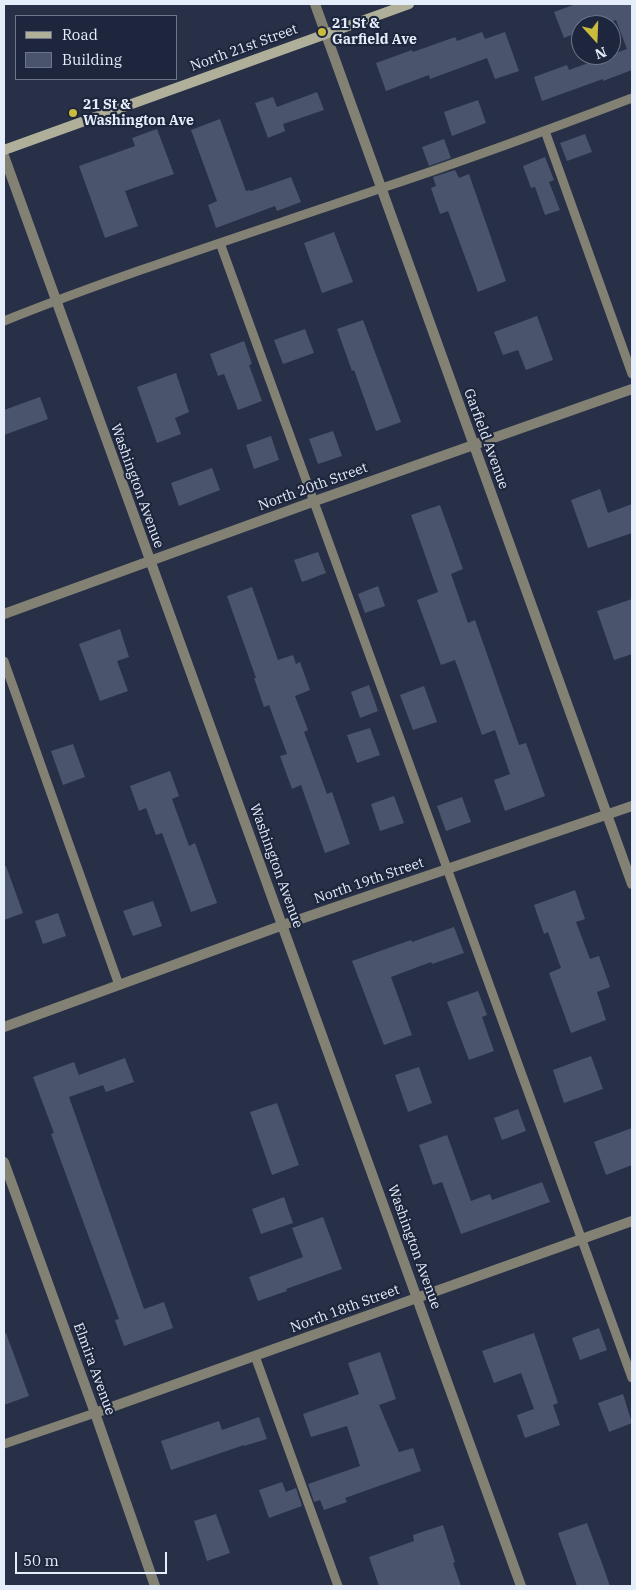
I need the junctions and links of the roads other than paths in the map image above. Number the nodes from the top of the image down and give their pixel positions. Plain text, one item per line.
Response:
1 (314, 4) edge
2 (409, 4) edge
3 (325, 34) junction
4 (632, 98) edge
5 (545, 131) junction
6 (4, 150) edge
7 (4, 156) edge
8 (381, 189) junction
9 (220, 243) junction
10 (56, 300) junction
11 (4, 321) edge
12 (632, 374) edge
13 (632, 388) edge
14 (474, 445) junction
15 (315, 501) junction
16 (150, 561) junction
17 (4, 614) edge
18 (4, 661) edge
19 (632, 806) edge
20 (607, 815) junction
21 (447, 869) junction
22 (632, 884) edge
23 (283, 925) junction
24 (119, 985) junction
25 (4, 1027) edge
26 (4, 1162) edge
27 (632, 1221) edge
28 (582, 1239) junction
29 (418, 1298) junction
30 (255, 1356) junction
31 (632, 1378) edge
32 (95, 1413) junction
33 (4, 1444) edge
34 (155, 1586) edge
35 (338, 1586) edge
36 (521, 1586) edge

1 - 3 street, Garfield Avenue
2 - 3 street, North 21st Street
3 - 6 street, North 21st Street
3 - 8 street, Garfield Avenue
4 - 5 lane
5 - 8 lane
5 - 12 lane
7 - 10 street, Washington Avenue
8 - 9 lane
8 - 14 street, Garfield Avenue
9 - 10 lane
9 - 15 lane
10 - 11 lane
10 - 16 street, Washington Avenue
13 - 14 street, North 20th Street
14 - 15 street, North 20th Street
14 - 20 street, Garfield Avenue
15 - 16 street, North 20th Street
15 - 21 lane
16 - 17 street, North 20th Street
16 - 23 street, Washington Avenue
18 - 24 lane
19 - 20 street, North 19th Street
20 - 21 street, North 19th Street
20 - 22 street, Garfield Avenue
21 - 23 street, North 19th Street
21 - 28 lane
23 - 24 street, North 19th Street
23 - 29 street, Washington Avenue
24 - 25 street, North 19th Street
26 - 32 street, Elmira Avenue
27 - 28 street, North 18th Street
28 - 29 street, North 18th Street
28 - 31 lane
29 - 30 street, North 18th Street
29 - 36 street, Washington Avenue
30 - 32 street, North 18th Street
30 - 35 lane
32 - 33 lane
32 - 34 street, Elmira Avenue

